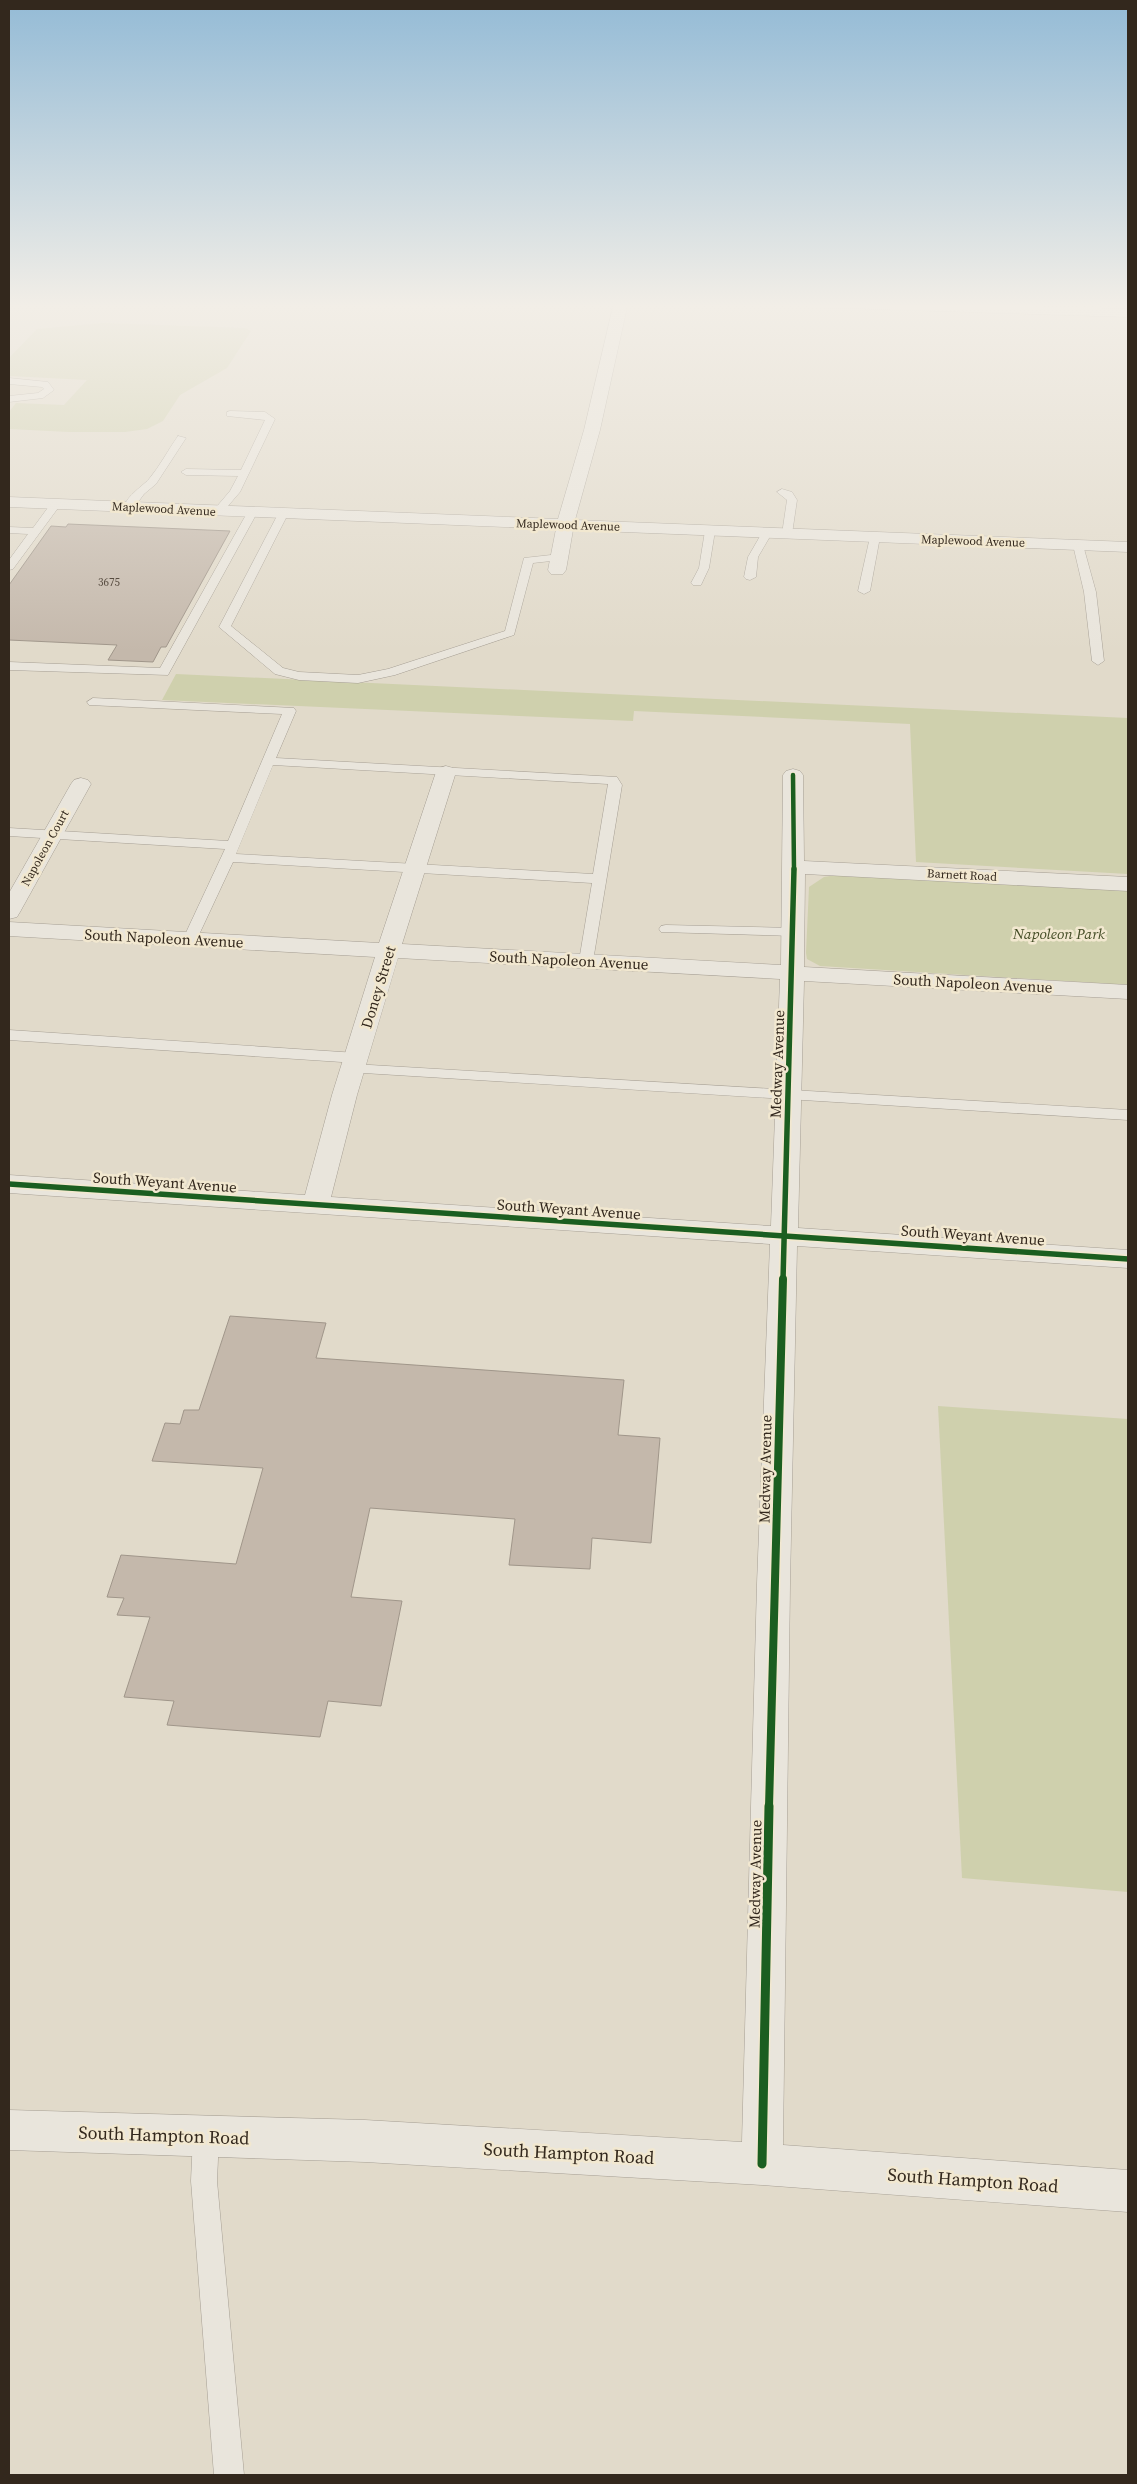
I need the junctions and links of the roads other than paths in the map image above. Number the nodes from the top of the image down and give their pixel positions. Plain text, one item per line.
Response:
1 (270, 419) edge
2 (595, 419) edge
3 (181, 438) dead end
4 (186, 472) dead end
5 (244, 473) junction
6 (782, 492) dead end
7 (9, 502) edge
8 (56, 504) junction
9 (129, 507) junction
10 (218, 511) junction
11 (252, 513) junction
12 (283, 514) junction
13 (565, 525) junction
14 (9, 530) edge
15 (37, 531) junction
16 (710, 531) junction
17 (767, 533) junction
18 (787, 534) junction
19 (875, 537) junction
20 (1078, 545) junction
21 (1128, 547) edge
22 (558, 563) joint
23 (9, 567) edge
24 (750, 577) dead end
25 (697, 583) dead end
26 (864, 591) dead end
27 (1098, 661) dead end
28 (9, 666) edge
29 (93, 702) dead end
30 (268, 761) junction
31 (446, 772) junction
32 (793, 775) dead end
33 (81, 784) dead end
34 (9, 832) edge
35 (53, 834) junction
36 (231, 852) junction
37 (795, 867) junction
38 (416, 868) junction
39 (600, 879) junction
40 (1128, 884) edge
41 (9, 912) edge
42 (9, 929) edge
43 (666, 929) dead end
44 (794, 932) junction
45 (190, 939) junction
46 (388, 950) junction
47 (586, 961) junction
48 (794, 973) junction
49 (1128, 992) edge
50 (9, 1035) edge
51 (355, 1064) junction
52 (788, 1094) junction
53 (1128, 1115) edge
54 (9, 1184) edge
55 (316, 1205) junction
56 (784, 1235) junction
57 (1128, 1258) edge
58 (9, 2130) edge
59 (206, 2136) junction
60 (762, 2164) junction
61 (1128, 2191) edge
62 (229, 2475) edge

1 - 5 lane
2 - 13 street
3 - 9 lane
4 - 5 lane
5 - 10 lane
6 - 18 lane
7 - 8 street, Maplewood Avenue
8 - 9 street, Maplewood Avenue
8 - 15 lane
9 - 10 street, Maplewood Avenue
10 - 11 street, Maplewood Avenue
11 - 12 street, Maplewood Avenue
11 - 28 lane
12 - 13 street, Maplewood Avenue
12 - 22 lane
13 - 16 street, Maplewood Avenue
13 - 22 street
14 - 15 lane
15 - 23 lane
16 - 17 street, Maplewood Avenue
16 - 25 lane
17 - 18 street, Maplewood Avenue
17 - 24 lane
18 - 19 street, Maplewood Avenue
19 - 20 street, Maplewood Avenue
19 - 26 lane
20 - 21 street, Maplewood Avenue
20 - 27 lane
29 - 30 lane
30 - 31 lane
30 - 36 lane
31 - 38 street, Doney Street
31 - 39 lane
32 - 37 street, Medway Avenue
33 - 35 street, Napoleon Court
34 - 35 lane
35 - 36 lane
35 - 41 street, Napoleon Court
36 - 38 lane
36 - 45 lane
37 - 40 street, Barnett Road
37 - 44 street, Medway Avenue
38 - 39 lane
38 - 46 street, Doney Street
39 - 47 lane
42 - 45 street, South Napoleon Avenue
43 - 44 lane
44 - 48 street, Medway Avenue
45 - 46 street, South Napoleon Avenue
46 - 47 street, South Napoleon Avenue
46 - 51 street, Doney Street
47 - 48 street, South Napoleon Avenue
48 - 49 street, South Napoleon Avenue
48 - 52 street, Medway Avenue
50 - 51 lane
51 - 52 lane
51 - 55 street, Doney Street
52 - 53 lane
52 - 56 street, Medway Avenue
54 - 55 street, South Weyant Avenue
55 - 56 street, South Weyant Avenue
56 - 57 street, South Weyant Avenue
56 - 60 street, Medway Avenue
58 - 59 street, South Hampton Road
59 - 60 street, South Hampton Road
59 - 62 lane
60 - 61 street, South Hampton Road

